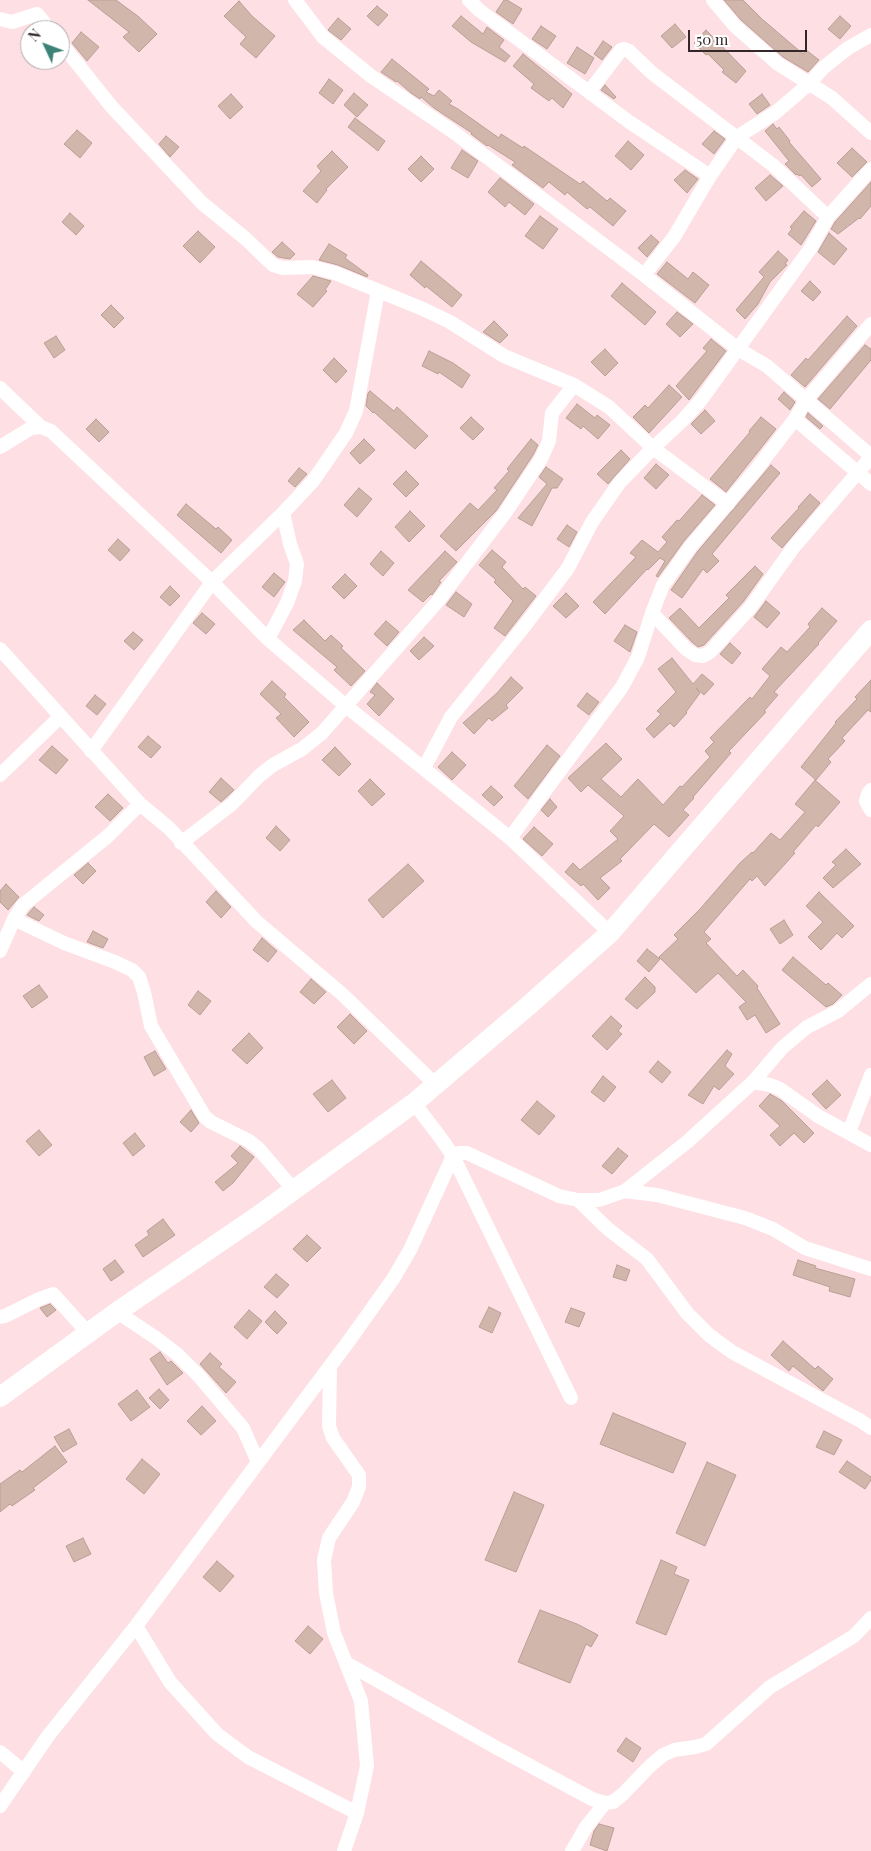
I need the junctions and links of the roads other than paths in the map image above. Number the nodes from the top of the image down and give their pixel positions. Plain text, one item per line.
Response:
1 (295, 0) edge
2 (469, 0) edge
3 (713, 0) edge
4 (0, 19) edge
5 (42, 20) edge
6 (871, 35) edge
7 (70, 54) edge
8 (810, 83) junction
9 (589, 92) junction
10 (871, 133) edge
11 (737, 137) junction
12 (871, 169) edge
13 (710, 176) junction
14 (828, 217) junction
15 (644, 275) junction
16 (378, 291) junction
17 (871, 324) edge
18 (738, 349) junction
19 (574, 384) junction
20 (0, 388) edge
21 (806, 400) junction
22 (795, 418) junction
23 (41, 427) junction
24 (0, 447) edge
25 (653, 448) junction
26 (871, 456) edge
27 (858, 471) junction
28 (871, 484) edge
29 (728, 504) junction
30 (283, 513) junction
31 (212, 582) junction
32 (652, 613) junction
33 (871, 630) edge
34 (268, 639) junction
35 (0, 649) edge
36 (346, 706) junction
37 (60, 716) junction
38 (91, 751) junction
39 (424, 768) junction
40 (0, 775) edge
41 (871, 790) edge
42 (140, 804) junction
43 (871, 810) edge
44 (510, 838) junction
45 (181, 844) junction
46 (14, 919) junction
47 (610, 933) junction
48 (0, 950) edge
49 (871, 984) edge
50 (871, 1075) edge
51 (753, 1082) junction
52 (436, 1085) junction
53 (414, 1103) junction
54 (849, 1132) junction
55 (871, 1145) edge
56 (453, 1156) junction
57 (294, 1190) junction
58 (626, 1191) junction
59 (578, 1200) junction
60 (871, 1269) edge
61 (117, 1312) junction
62 (0, 1317) edge
63 (88, 1333) junction
64 (330, 1367) junction
65 (0, 1396) edge
66 (571, 1398) dead end
67 (871, 1428) edge
68 (258, 1462) junction
69 (871, 1618) edge
70 (136, 1626) junction
71 (348, 1664) junction
72 (0, 1752) edge
73 (24, 1772) junction
74 (605, 1803) junction
75 (0, 1806) edge
76 (357, 1813) junction
77 (344, 1851) edge
78 (572, 1851) edge

1 - 15 street
2 - 9 street
3 - 8 street
4 - 5 street
6 - 8 street
7 - 16 street
8 - 10 street
8 - 11 street
9 - 11 street
9 - 13 street
11 - 13 street
11 - 14 street
12 - 14 street
13 - 15 street
14 - 18 street
15 - 18 street
16 - 19 street
16 - 30 street
17 - 21 street
18 - 21 street
18 - 25 street
19 - 25 street
19 - 36 street
20 - 23 street
21 - 22 street
21 - 26 street
22 - 27 street
22 - 29 street
23 - 24 street
23 - 31 street
25 - 29 street
25 - 39 street
26 - 27 street
27 - 28 street
27 - 32 street
29 - 32 street
30 - 31 street
30 - 34 street
31 - 34 street
31 - 38 street
32 - 44 street
33 - 47 main road
34 - 36 street
35 - 37 street
36 - 39 street
36 - 45 street
37 - 38 street
37 - 40 street
38 - 42 street
39 - 44 street
41 - 43 street
42 - 45 street
42 - 46 street
44 - 47 street
45 - 52 street
46 - 48 street
46 - 57 street
47 - 52 main road
49 - 51 street
50 - 54 street
51 - 54 street
51 - 58 street
52 - 53 main road
53 - 56 street
53 - 57 main road
54 - 55 street
56 - 59 street
56 - 64 street
56 - 66 street
57 - 61 main road
58 - 59 street
58 - 60 street
59 - 67 street
61 - 63 main road
61 - 68 street
62 - 63 street
63 - 65 main road
64 - 68 street
64 - 71 street
68 - 70 street
69 - 74 street
70 - 73 street
70 - 76 street
71 - 74 street
71 - 76 street
72 - 73 street
73 - 75 street
74 - 78 street
76 - 77 street

